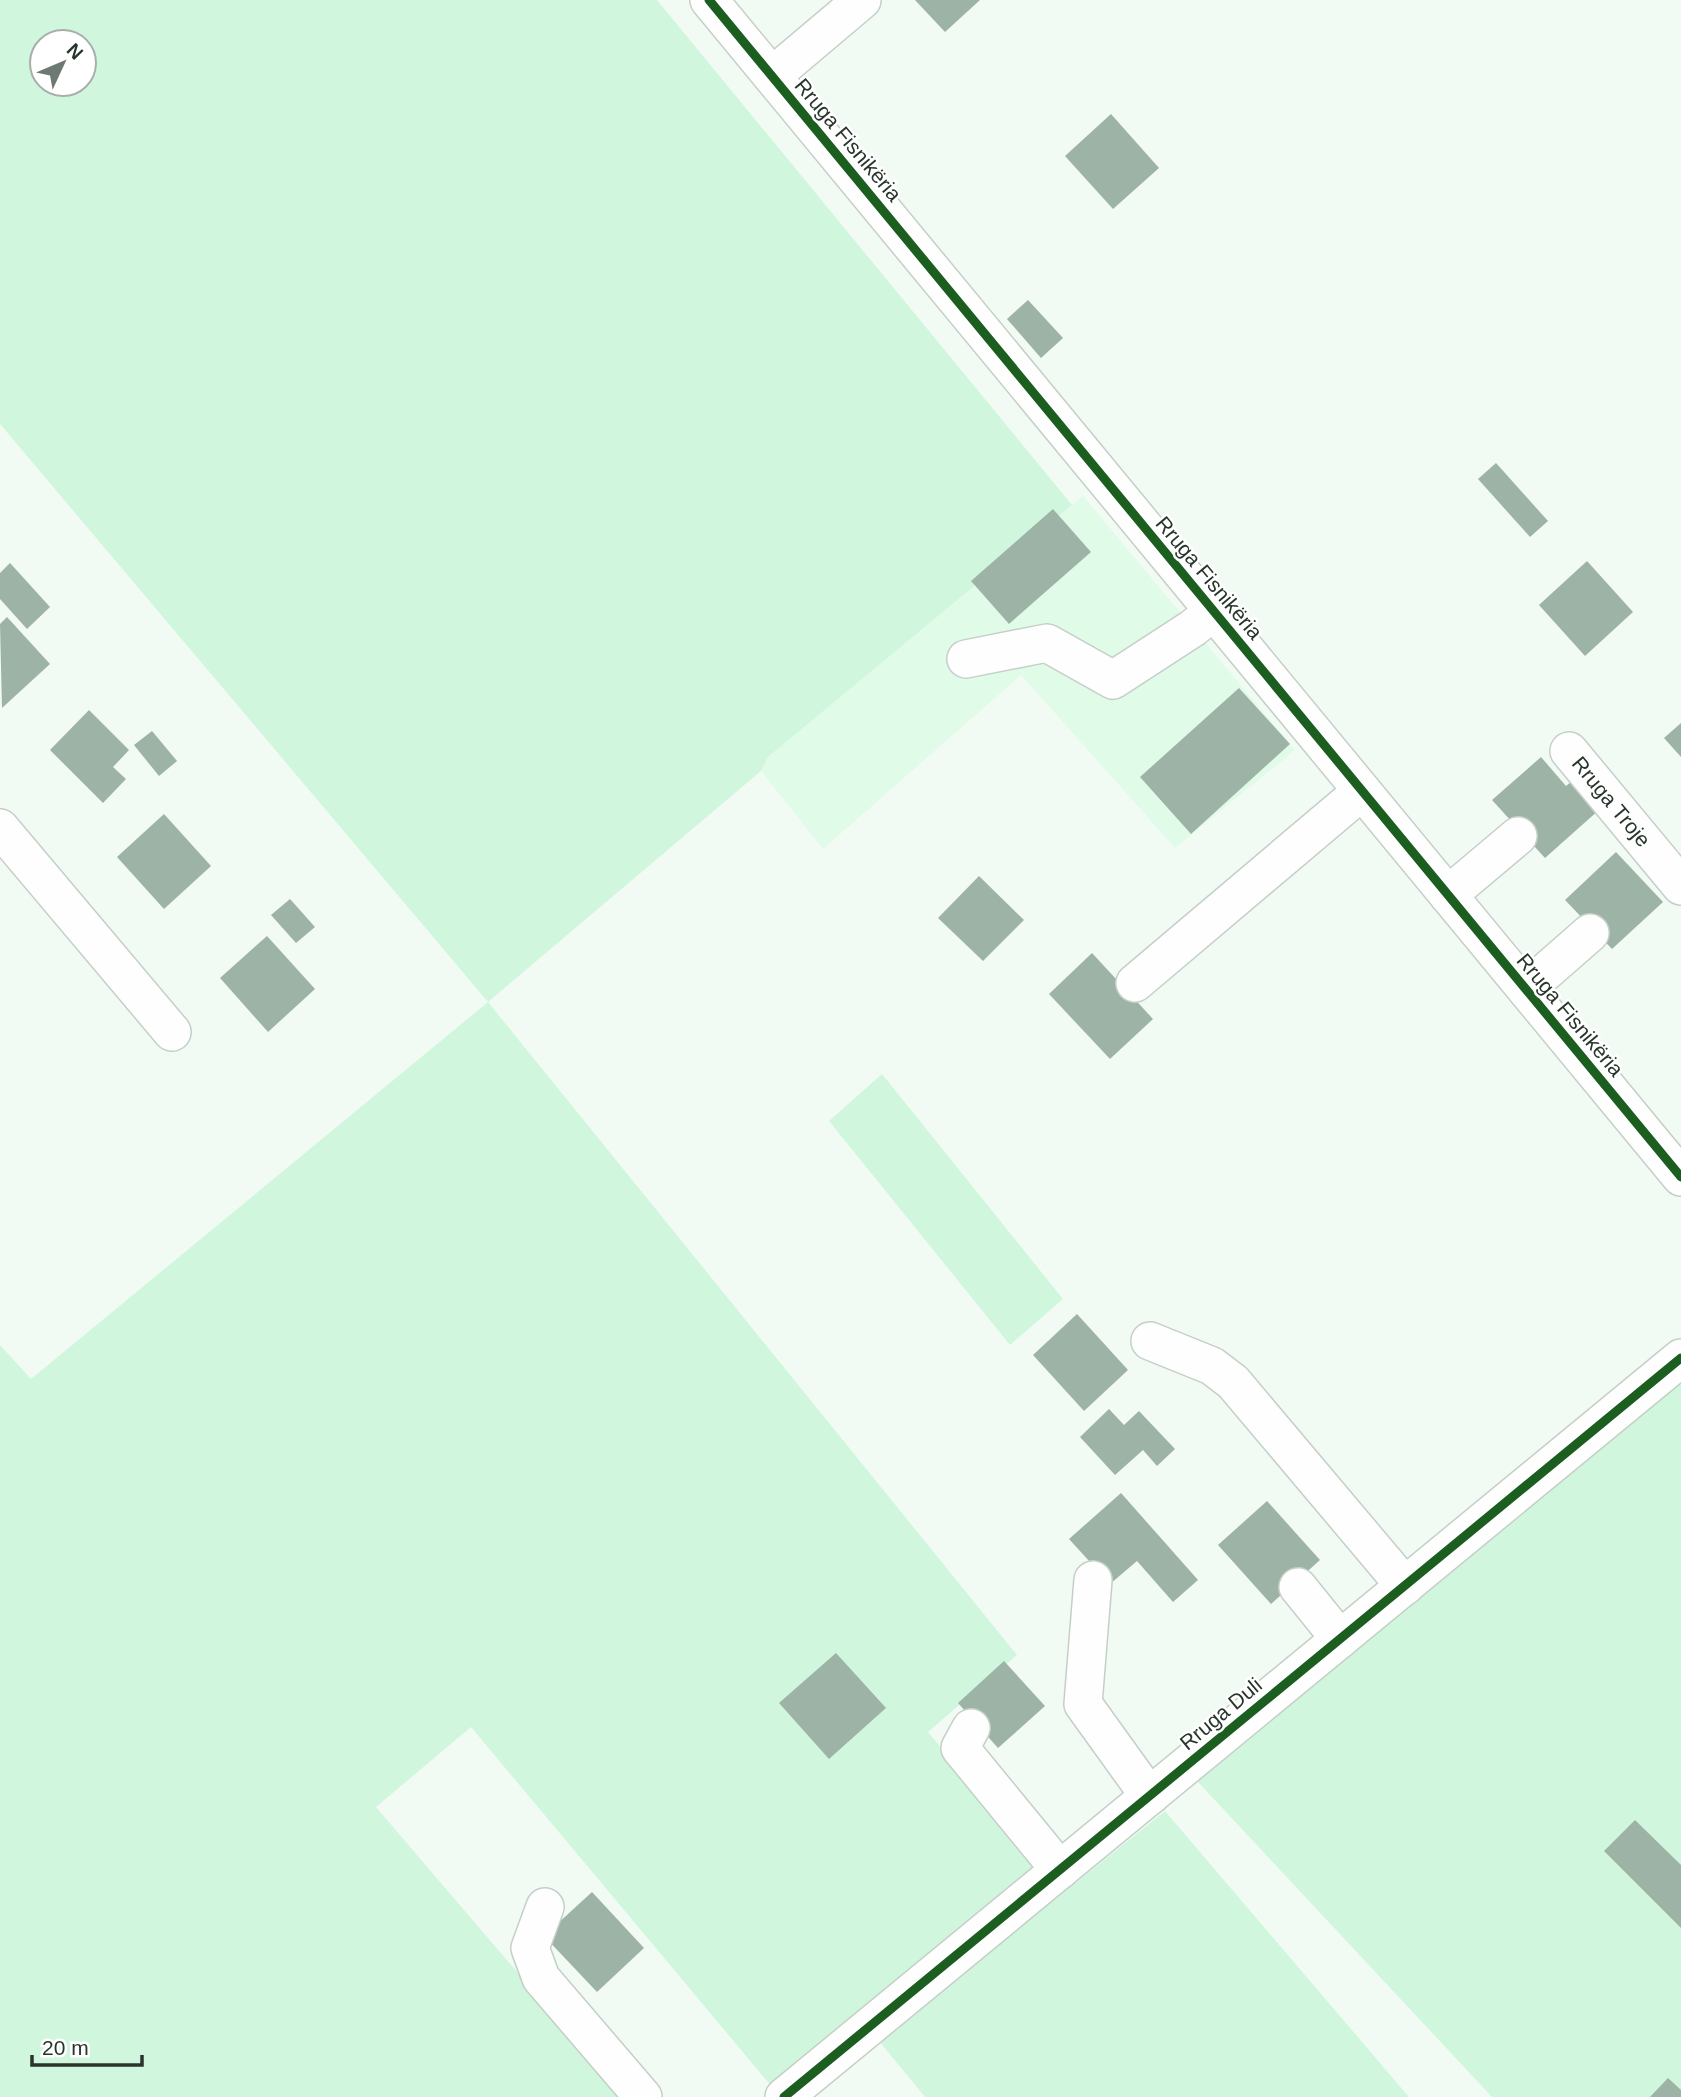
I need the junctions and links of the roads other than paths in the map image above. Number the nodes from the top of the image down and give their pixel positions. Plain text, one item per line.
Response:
1 (709, 0) edge
2 (862, 0) edge
3 (772, 76) junction
4 (1214, 611) junction
5 (966, 659) dead end
6 (1569, 751) dead end
7 (1362, 791) junction
8 (0, 828) edge
9 (1518, 836) dead end
10 (1681, 886) edge
11 (1448, 895) junction
12 (1590, 933) dead end
13 (1135, 983) dead end
14 (1525, 989) junction
15 (172, 1032) dead end
16 (1669, 1138) edge
17 (1681, 1177) edge
18 (1150, 1341) dead end
19 (1681, 1358) edge
20 (1093, 1580) dead end
21 (1405, 1586) junction
22 (1298, 1587) dead end
23 (1340, 1639) junction
24 (971, 1728) dead end
25 (1151, 1795) junction
26 (1060, 1870) junction
27 (545, 1908) dead end
28 (643, 2097) edge
29 (784, 2097) edge

1 - 3 street, Rruga Fisnikëria
2 - 3 street
3 - 4 street, Rruga Fisnikëria
4 - 5 street
4 - 7 street, Rruga Fisnikëria
6 - 10 street, Rruga Troje
7 - 11 street, Rruga Fisnikëria
7 - 13 street
8 - 15 street
9 - 11 street
11 - 14 street, Rruga Fisnikëria
12 - 14 street
14 - 16 street, Rruga Fisnikëria
16 - 17 street, Rruga Fisnikëria
18 - 21 street
19 - 21 street, Rruga Duli
20 - 25 street
21 - 23 street, Rruga Duli
22 - 23 street
23 - 25 street, Rruga Duli
24 - 26 street
25 - 26 street, Rruga Duli
26 - 29 street, Rruga Duli
27 - 28 street

